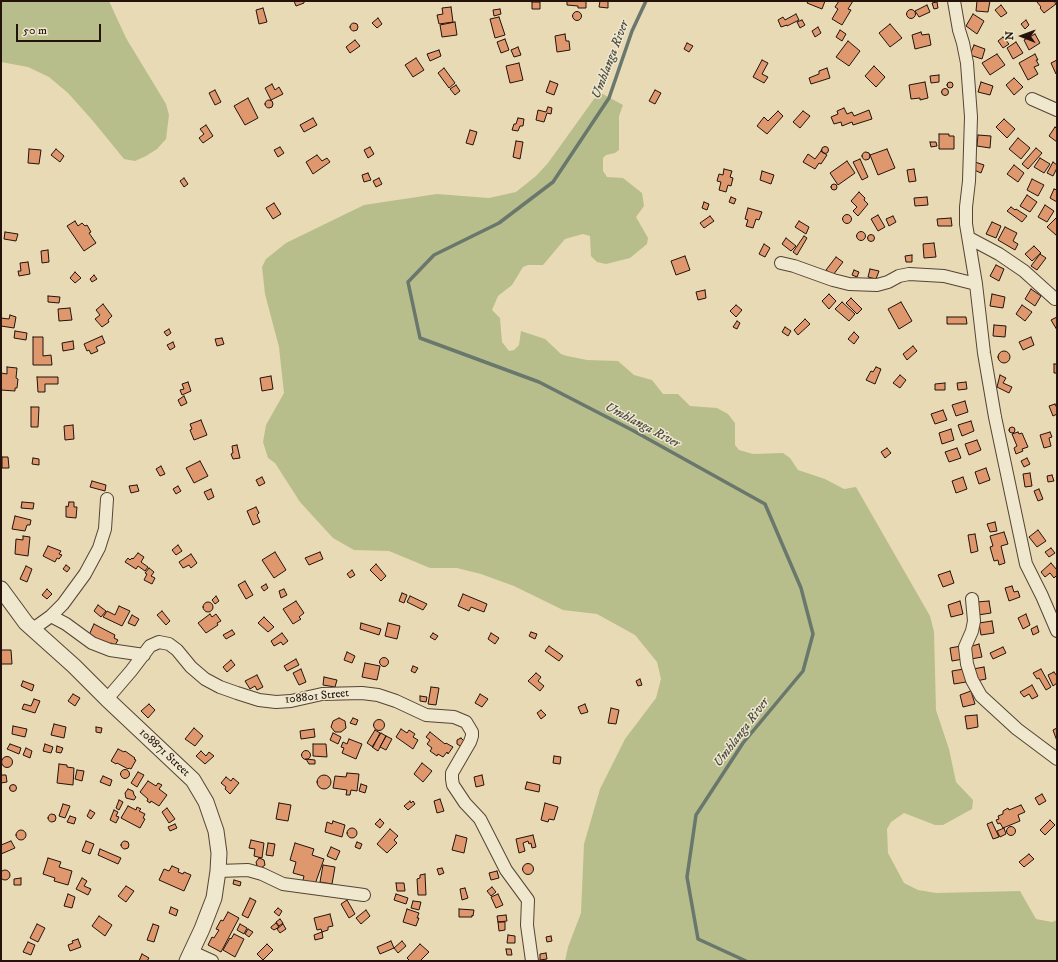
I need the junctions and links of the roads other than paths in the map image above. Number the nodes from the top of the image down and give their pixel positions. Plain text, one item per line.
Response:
1 (954, 1) edge
2 (1032, 98) dead end
3 (1057, 110) edge
4 (969, 238) junction
5 (781, 263) dead end
6 (976, 284) junction
7 (1055, 299) dead end
8 (108, 499) dead end
9 (1, 589) edge
10 (972, 599) dead end
11 (51, 616) junction
12 (33, 629) junction
13 (1057, 631) edge
14 (144, 654) junction
15 (107, 699) junction
16 (1057, 759) edge
17 (218, 871) junction
18 (364, 895) dead end
19 (190, 956) edge
20 (212, 961) edge
21 (532, 961) edge

1 - 4 street
2 - 3 street
4 - 6 street
4 - 7 street
5 - 6 street
6 - 13 street
8 - 11 street
9 - 12 street, 108871 Street
10 - 16 street
11 - 12 street
11 - 14 street
12 - 15 street, 108871 Street
14 - 15 street, 108801 Street
14 - 21 street, 108801 Street
15 - 17 street, 108871 Street
17 - 18 street
17 - 19 street, 108871 Street
19 - 20 street

